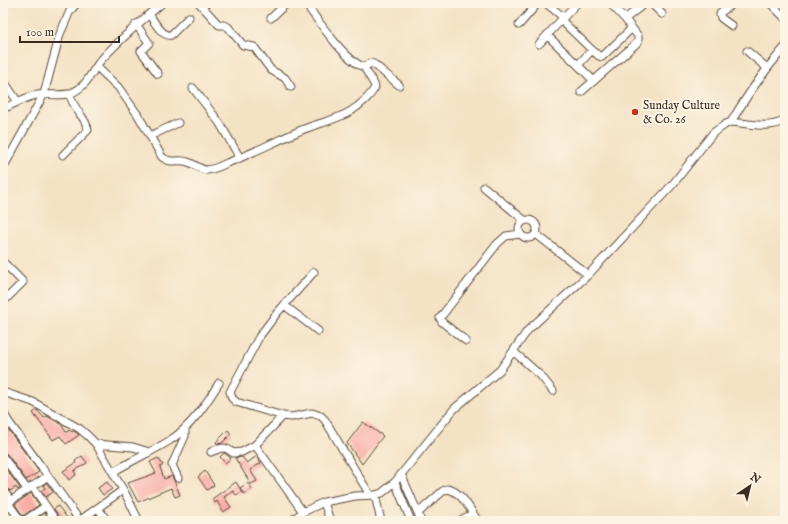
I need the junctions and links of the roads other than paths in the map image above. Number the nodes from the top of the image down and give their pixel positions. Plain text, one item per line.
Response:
1 (77, 3) edge
2 (162, 3) edge
3 (199, 3) edge
4 (287, 3) edge
5 (305, 3) edge
6 (538, 3) edge
7 (546, 3) edge
8 (577, 3) edge
9 (610, 3) edge
10 (644, 3) edge
11 (651, 3) edge
12 (734, 3) edge
13 (770, 3) edge
14 (149, 14) junction
15 (662, 14) dead end
16 (189, 17) dead end
17 (271, 18) dead end
18 (785, 18) edge
19 (562, 19) junction
20 (625, 19) junction
21 (136, 24) junction
22 (519, 25) dead end
23 (732, 26) dead end
24 (632, 28) junction
25 (547, 35) junction
26 (539, 44) dead end
27 (785, 47) edge
28 (592, 50) junction
29 (747, 51) dead end
30 (578, 65) junction
31 (97, 67) junction
32 (364, 67) junction
33 (767, 68) junction
34 (158, 74) dead end
35 (3, 80) edge
36 (594, 81) junction
37 (399, 85) dead end
38 (291, 87) dead end
39 (193, 88) dead end
40 (581, 92) dead end
41 (44, 94) junction
42 (70, 94) junction
43 (18, 102) junction
44 (3, 109) edge
45 (785, 120) edge
46 (731, 122) junction
47 (178, 123) dead end
48 (150, 136) junction
49 (63, 155) dead end
50 (240, 158) junction
51 (3, 168) edge
52 (484, 187) dead end
53 (524, 220) junction
54 (520, 234) junction
55 (536, 234) junction
56 (3, 262) edge
57 (314, 272) dead end
58 (588, 275) junction
59 (3, 302) edge
60 (284, 305) junction
61 (318, 331) dead end
62 (466, 341) dead end
63 (513, 352) junction
64 (220, 383) dead end
65 (553, 391) dead end
66 (3, 392) edge
67 (3, 412) edge
68 (283, 416) junction
69 (6, 423) edge
70 (185, 428) junction
71 (96, 444) junction
72 (254, 445) junction
73 (149, 452) junction
74 (211, 452) dead end
75 (3, 457) edge
76 (112, 472) junction
77 (401, 474) junction
78 (48, 476) junction
79 (178, 478) dead end
80 (395, 482) junction
81 (30, 488) junction
82 (3, 490) edge
83 (123, 490) junction
84 (373, 495) junction
85 (324, 502) junction
86 (7, 503) edge
87 (46, 506) junction
88 (98, 508) junction
89 (303, 512) junction
90 (418, 513) junction
91 (473, 514) junction
92 (23, 521) edge
93 (56, 521) edge
94 (80, 521) edge
95 (107, 521) edge
96 (139, 521) edge
97 (291, 521) edge
98 (330, 521) edge
99 (381, 521) edge
100 (411, 521) edge
101 (421, 521) edge
102 (460, 521) edge
103 (478, 521) edge

1 - 41 street
2 - 14 street
3 - 38 street
4 - 17 street
5 - 32 street
6 - 22 street
7 - 19 street
8 - 19 street
9 - 20 street
10 - 20 street
11 - 15 street
12 - 23 street
13 - 18 street
14 - 16 street
14 - 21 street
19 - 25 street
19 - 28 street
20 - 24 street
21 - 31 street
21 - 34 street
24 - 28 street
24 - 36 street
25 - 26 street
25 - 30 street
27 - 33 street
28 - 30 street
29 - 33 street
30 - 36 street
31 - 42 street
31 - 48 street
32 - 37 street
32 - 50 street
33 - 46 street
35 - 43 street
36 - 40 street
39 - 50 street
41 - 42 street
41 - 43 street
41 - 51 street
42 - 49 street
43 - 44 street
45 - 46 street
46 - 58 street
47 - 48 street
48 - 50 street
52 - 53 street
53 - 54 street
53 - 55 street
54 - 55 street
54 - 62 street
55 - 58 street
56 - 59 street
57 - 60 street
58 - 63 street
60 - 61 street
60 - 68 street
63 - 65 street
63 - 77 street
64 - 70 street
66 - 71 street
67 - 69 street
68 - 72 street
68 - 84 street
69 - 78 street
70 - 73 street
70 - 79 street
71 - 73 street
71 - 76 street
72 - 74 street
72 - 89 street
73 - 76 street
75 - 81 street
76 - 83 street
77 - 80 street
77 - 90 street
78 - 81 street
78 - 94 street
80 - 84 street
80 - 100 street
81 - 86 street
81 - 87 street
82 - 86 street
83 - 88 street
83 - 96 street
84 - 85 street
84 - 99 street
85 - 89 street
85 - 98 street
86 - 92 street
87 - 92 street
87 - 93 street
88 - 94 street
88 - 95 street
89 - 97 street
90 - 91 street
90 - 101 street
91 - 102 street
91 - 103 street

